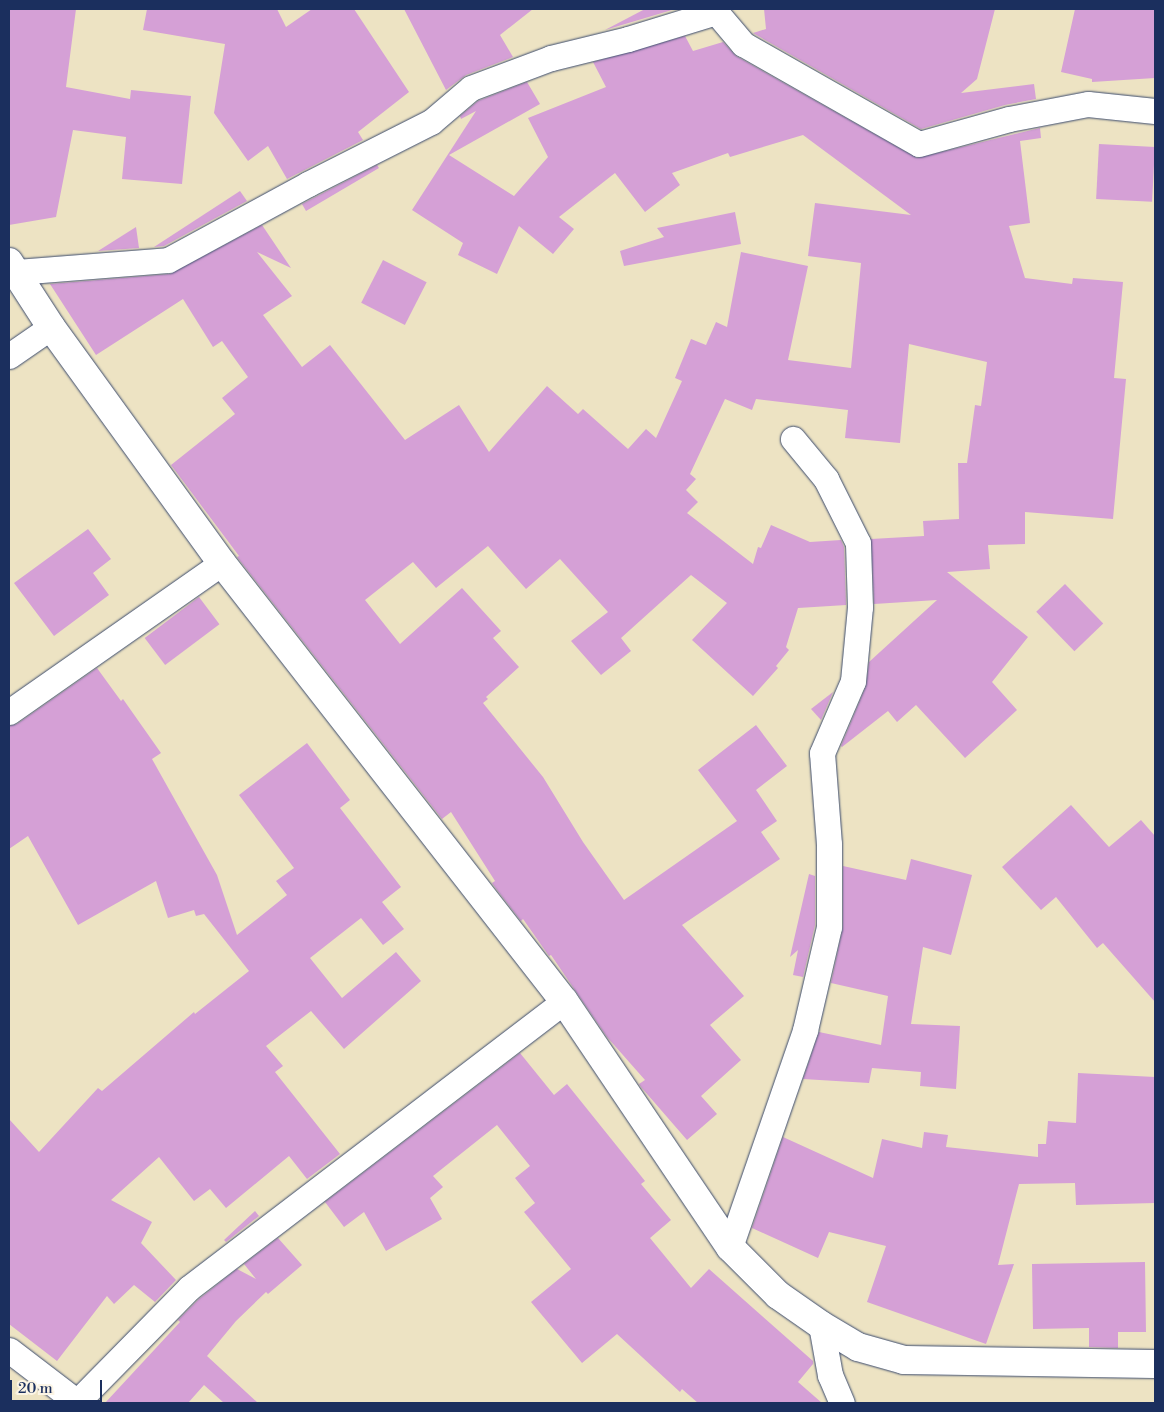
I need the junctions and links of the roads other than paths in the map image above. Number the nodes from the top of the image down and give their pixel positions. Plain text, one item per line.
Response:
1 (1155, 112) edge
2 (12, 267) edge
3 (51, 327) junction
4 (9, 356) edge
5 (792, 438) dead end
6 (222, 562) junction
7 (9, 712) edge
8 (564, 1001) junction
9 (730, 1247) junction
10 (820, 1325) junction
11 (9, 1350) edge
12 (1155, 1364) edge
13 (76, 1403) edge
14 (842, 1403) edge

1 - 2 street
2 - 3 main road
3 - 4 street
3 - 6 main road
5 - 9 street
6 - 7 street
6 - 8 main road
8 - 9 main road
8 - 13 street
9 - 10 main road
10 - 12 main road
10 - 14 street
11 - 13 street

